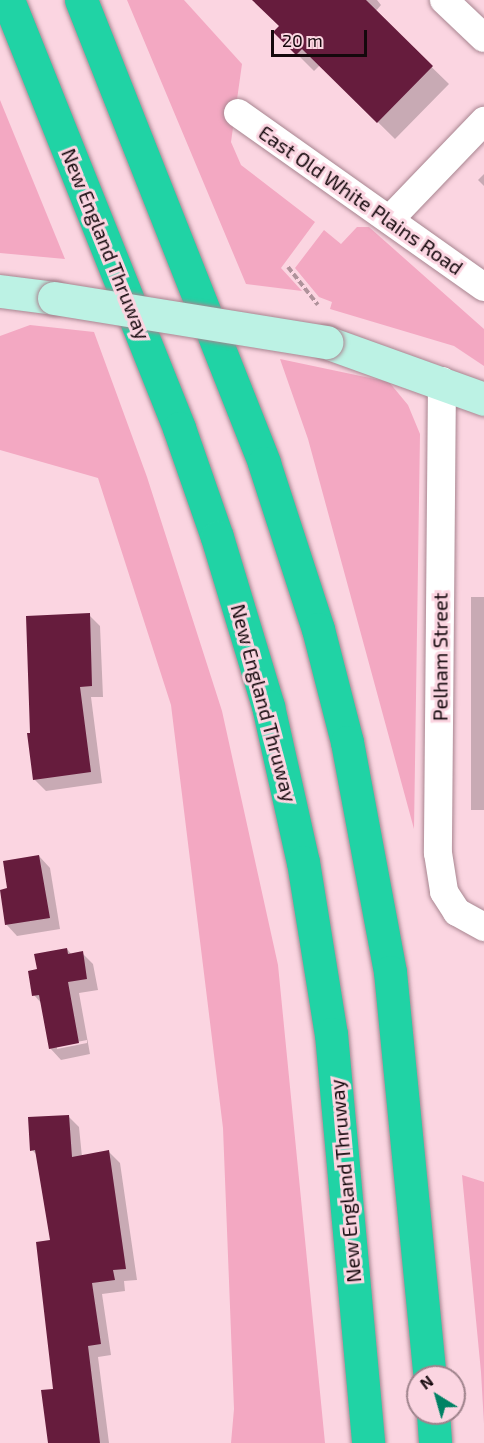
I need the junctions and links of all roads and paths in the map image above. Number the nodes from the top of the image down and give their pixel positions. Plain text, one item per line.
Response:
1 (8, 0) edge
2 (81, 0) edge
3 (444, 0) edge
4 (484, 38) edge
5 (238, 113) dead end
6 (484, 121) edge
7 (390, 219) junction
8 (288, 267) dead end
9 (484, 287) edge
10 (0, 291) edge
11 (318, 305) dead end
12 (442, 381) junction
13 (484, 399) edge
14 (478, 924) edge
15 (428, 1365) edge
16 (434, 1425) edge
17 (368, 1443) edge
18 (435, 1443) edge

1 - 17 highway, New England Thruway
2 - 15 highway
3 - 4 street
5 - 7 street, East Old White Plains Road
6 - 7 street
7 - 9 street, East Old White Plains Road
8 - 11 path
10 - 12 street, bridge
12 - 13 street
12 - 14 street, Pelham Street
16 - 18 highway

